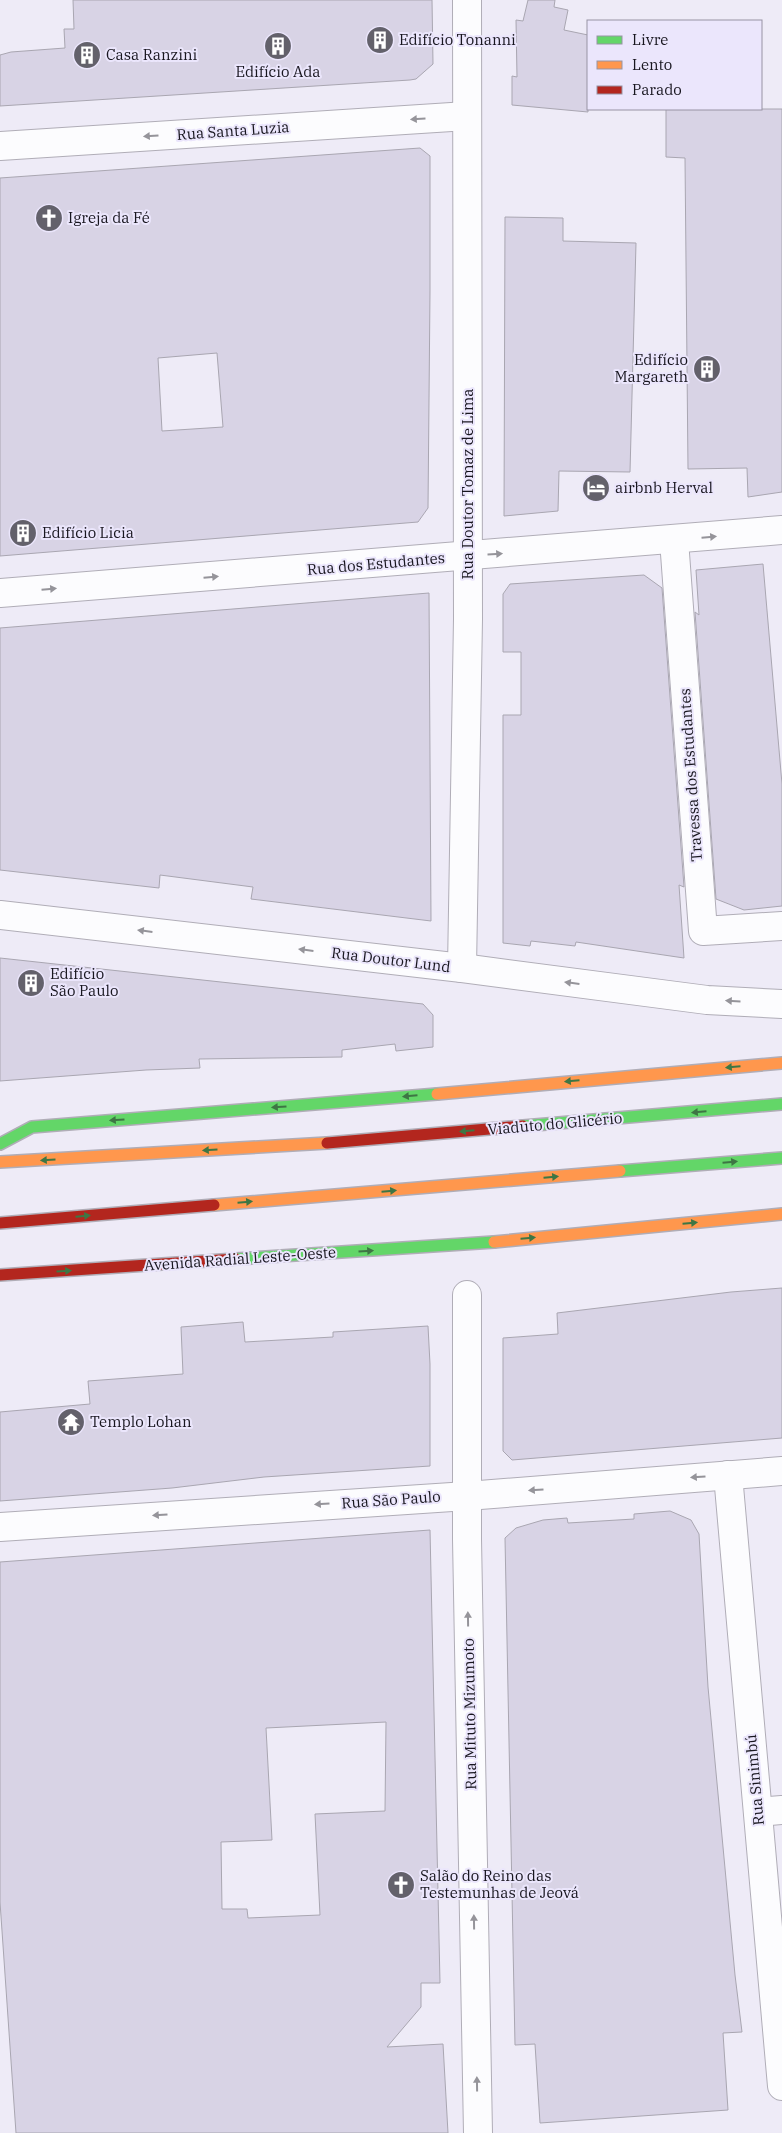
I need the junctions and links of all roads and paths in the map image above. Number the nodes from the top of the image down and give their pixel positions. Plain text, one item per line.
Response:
1 (466, 0) edge
2 (467, 116) junction
3 (0, 146) edge
4 (782, 530) edge
5 (674, 540) junction
6 (468, 556) junction
7 (0, 593) edge
8 (0, 914) edge
9 (782, 926) edge
10 (462, 968) junction
11 (782, 1004) edge
12 (782, 1063) edge
13 (782, 1104) edge
14 (0, 1144) edge
15 (782, 1158) edge
16 (0, 1162) edge
17 (782, 1214) edge
18 (0, 1223) edge
19 (0, 1275) edge
20 (467, 1294) dead end
21 (782, 1471) edge
22 (728, 1475) junction
23 (467, 1496) junction
24 (0, 1527) edge
25 (770, 1811) edge
26 (782, 2086) edge
27 (478, 2133) edge

1 - 2 street, Rua Doutor Tomaz de Lima
2 -> 3 street, Rua Santa Luzia
2 - 6 street, Rua Doutor Tomaz de Lima
5 -> 4 street, Rua dos Estudantes
6 -> 5 street, Rua dos Estudantes
5 - 9 street, Travessa dos Estudantes
7 -> 6 street, Rua dos Estudantes
6 - 10 street, Rua Doutor Tomaz de Lima
10 -> 8 street, Rua Doutor Lund
11 -> 10 street, Rua Doutor Lund
12 -> 14 highway
13 -> 16 highway, Viaduto do Glicério
18 -> 15 highway
19 -> 17 highway, Avenida Radial Leste-Oeste
20 - 23 street, Rua Mituto Mizumoto
21 - 22 street, Rua São Paulo
22 -> 23 street, Rua São Paulo
22 - 25 street, Rua Sinimbú
23 -> 24 street, Rua São Paulo
27 -> 23 street, Rua Mituto Mizumoto
25 - 26 street, Rua Sinimbú

